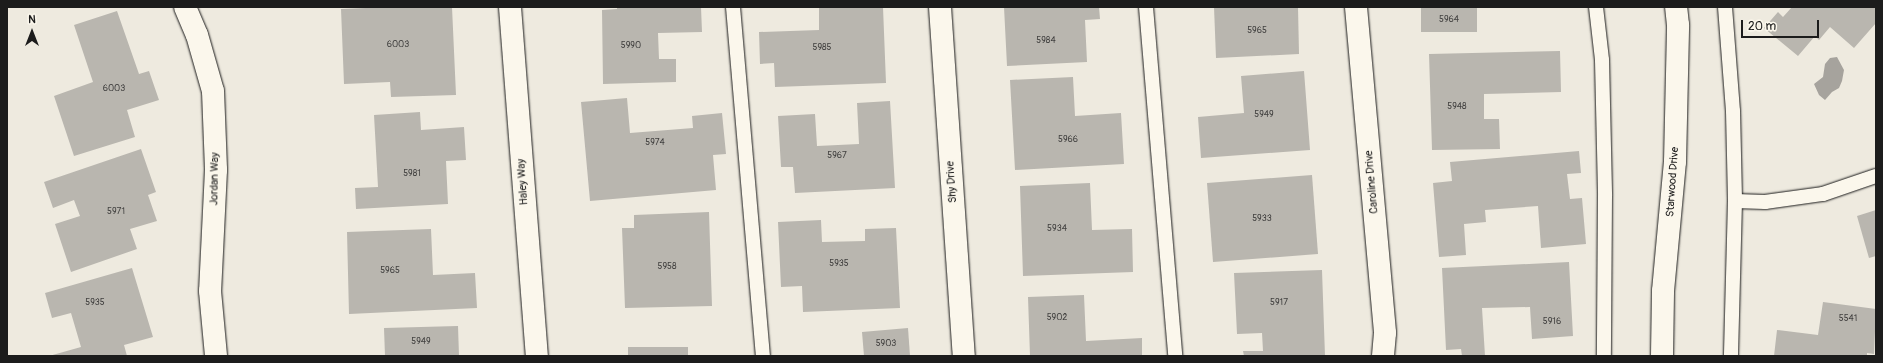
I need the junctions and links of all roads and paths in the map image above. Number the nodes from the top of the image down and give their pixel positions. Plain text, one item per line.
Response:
1 (186, 7) edge
2 (510, 7) edge
3 (733, 7) edge
4 (940, 7) edge
5 (1146, 7) edge
6 (1356, 7) edge
7 (1596, 7) edge
8 (1676, 7) edge
9 (1725, 7) edge
10 (1876, 176) edge
11 (1735, 201) junction
12 (216, 356) edge
13 (537, 356) edge
14 (763, 356) edge
15 (964, 356) edge
16 (1175, 356) edge
17 (1383, 356) edge
18 (1604, 356) edge
19 (1662, 356) edge
20 (1730, 356) edge

1 - 12 street, Jordan Way
2 - 13 street, Haley Way
3 - 14 lane
4 - 15 street, Shy Drive
5 - 16 lane
6 - 17 street, Caroline Drive
7 - 18 lane
8 - 19 street, Starwood Drive
9 - 11 lane
10 - 11 lane
11 - 20 lane

